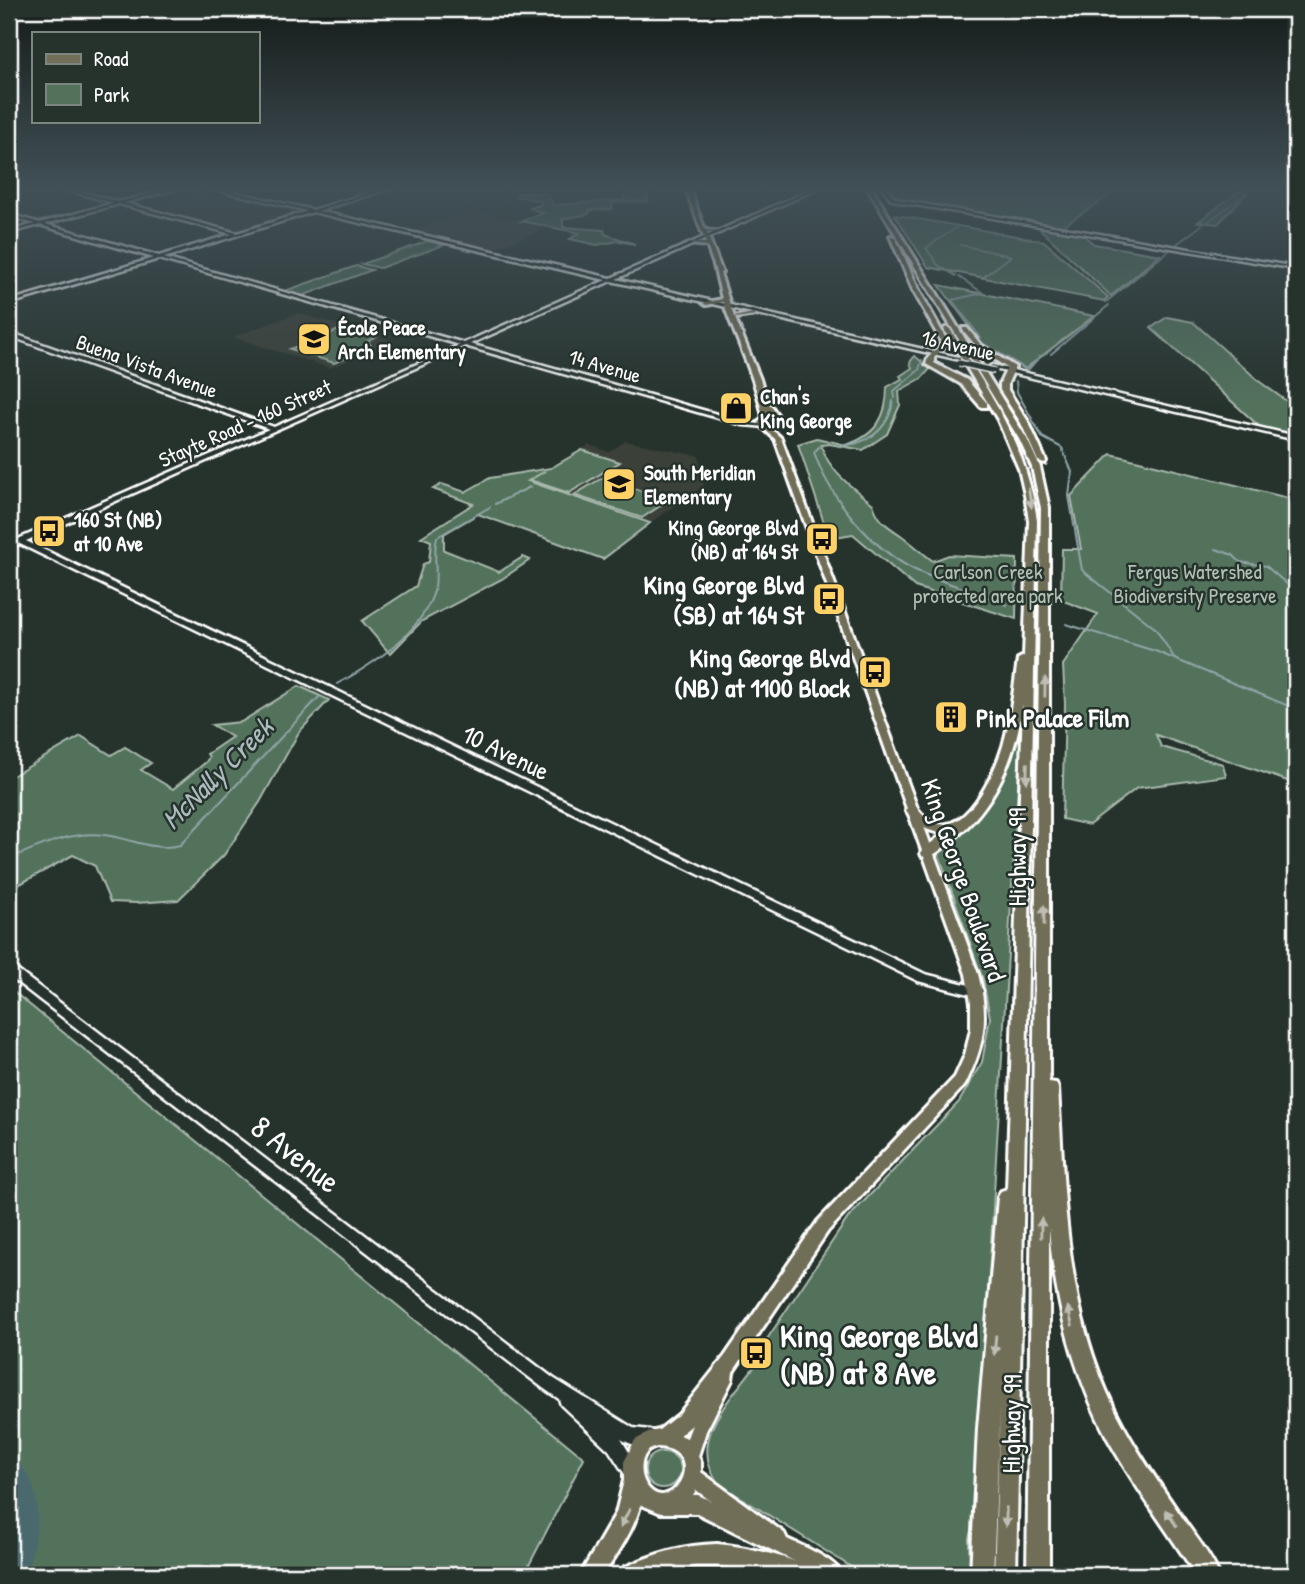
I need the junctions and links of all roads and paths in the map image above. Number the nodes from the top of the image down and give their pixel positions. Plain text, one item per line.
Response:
1 (147, 261) edge
2 (167, 261) edge
3 (525, 261) edge
4 (655, 261) edge
5 (714, 261) edge
6 (903, 261) edge
7 (906, 261) edge
8 (915, 261) edge
9 (1254, 261) edge
10 (716, 266) junction
11 (1296, 268) edge
12 (924, 276) junction
13 (610, 281) junction
14 (725, 300) junction
15 (9, 303) edge
16 (706, 303) junction
17 (731, 308) junction
18 (753, 314) junction
19 (737, 317) junction
20 (797, 322) junction
21 (788, 323) junction
22 (9, 334) edge
23 (844, 336) junction
24 (863, 338) junction
25 (464, 345) junction
26 (933, 355) junction
27 (751, 364) junction
28 (1010, 373) junction
29 (762, 396) junction
30 (765, 423) junction
31 (779, 423) junction
32 (275, 429) junction
33 (777, 435) junction
34 (1296, 438) edge
35 (1023, 467) junction
36 (20, 541) junction
37 (9, 546) edge
38 (1046, 546) junction
39 (1031, 606) junction
40 (912, 810) junction
41 (972, 816) junction
42 (927, 853) junction
43 (9, 971) edge
44 (1043, 983) junction
45 (976, 991) junction
46 (1020, 1032) junction
47 (732, 1362) junction
48 (548, 1383) junction
49 (660, 1437) junction
50 (690, 1454) junction
51 (632, 1476) junction
52 (693, 1477) junction
53 (670, 1504) junction
54 (802, 1565) edge
55 (591, 1575) edge
56 (632, 1575) edge
57 (833, 1575) edge
58 (982, 1575) edge
59 (1005, 1575) edge
60 (1038, 1575) edge
61 (1208, 1575) edge

1 - 15 street
2 - 25 street, 14 Avenue
3 - 13 street, 16 Avenue
4 - 13 street, Stayte Road - 160 Street
5 - 10 main road
6 - 26 highway
7 - 35 highway, Highway 99
8 - 12 highway, Highway 99
9 - 11 street
10 - 14 main road
10 - 17 main road
12 - 28 highway
12 - 38 highway, Highway 99
13 - 16 street, 16 Avenue
13 - 25 street, Stayte Road - 160 Street
14 - 16 main road
14 - 17 main road
16 - 17 street, 16 Avenue
17 - 18 street, 16 Avenue
17 - 19 main road
17 - 20 street, 16 Avenue
17 - 27 main road
18 - 19 main road
18 - 21 street, 16 Avenue
19 - 27 main road
20 - 21 street
20 - 24 street, 16 Avenue
21 - 23 street, 16 Avenue
22 - 32 street, Buena Vista Avenue
23 - 24 street
23 - 26 street, 16 Avenue
24 - 26 street, 16 Avenue
25 - 30 street, 14 Avenue
25 - 32 street, Stayte Road - 160 Street
26 - 28 street, 16 Avenue, bridge
26 - 35 highway
27 - 29 main road
28 - 34 street, 16 Avenue
28 - 38 highway
29 - 30 main road
29 - 31 main road
30 - 31 main road
30 - 33 main road
31 - 33 main road
32 - 36 street, Stayte Road - 160 Street
33 - 40 main road, King George Boulevard
35 -> 39 highway, Highway 99
36 - 37 street, Stayte Road - 160 Street
36 - 45 street, 10 Avenue
44 -> 38 highway, Highway 99
39 - 41 highway
39 -> 46 highway, Highway 99
40 - 41 highway
40 - 42 main road, King George Boulevard
41 - 42 highway
42 - 45 main road, King George Boulevard
43 - 48 street, 8 Avenue
60 -> 44 highway, Highway 99
61 -> 44 highway
45 - 47 main road, King George Boulevard
46 -> 58 highway
46 -> 59 highway, Highway 99
47 - 49 main road, King George Boulevard
47 - 50 main road, King George Boulevard
48 - 49 street, 8 Avenue
48 - 51 street, 8 Avenue
49 - 50 main road
49 - 51 main road
50 - 52 main road
51 - 53 main road
51 -> 55 highway
52 - 53 main road
52 - 54 main road
53 - 54 main road
54 - 56 highway
54 - 57 main road

